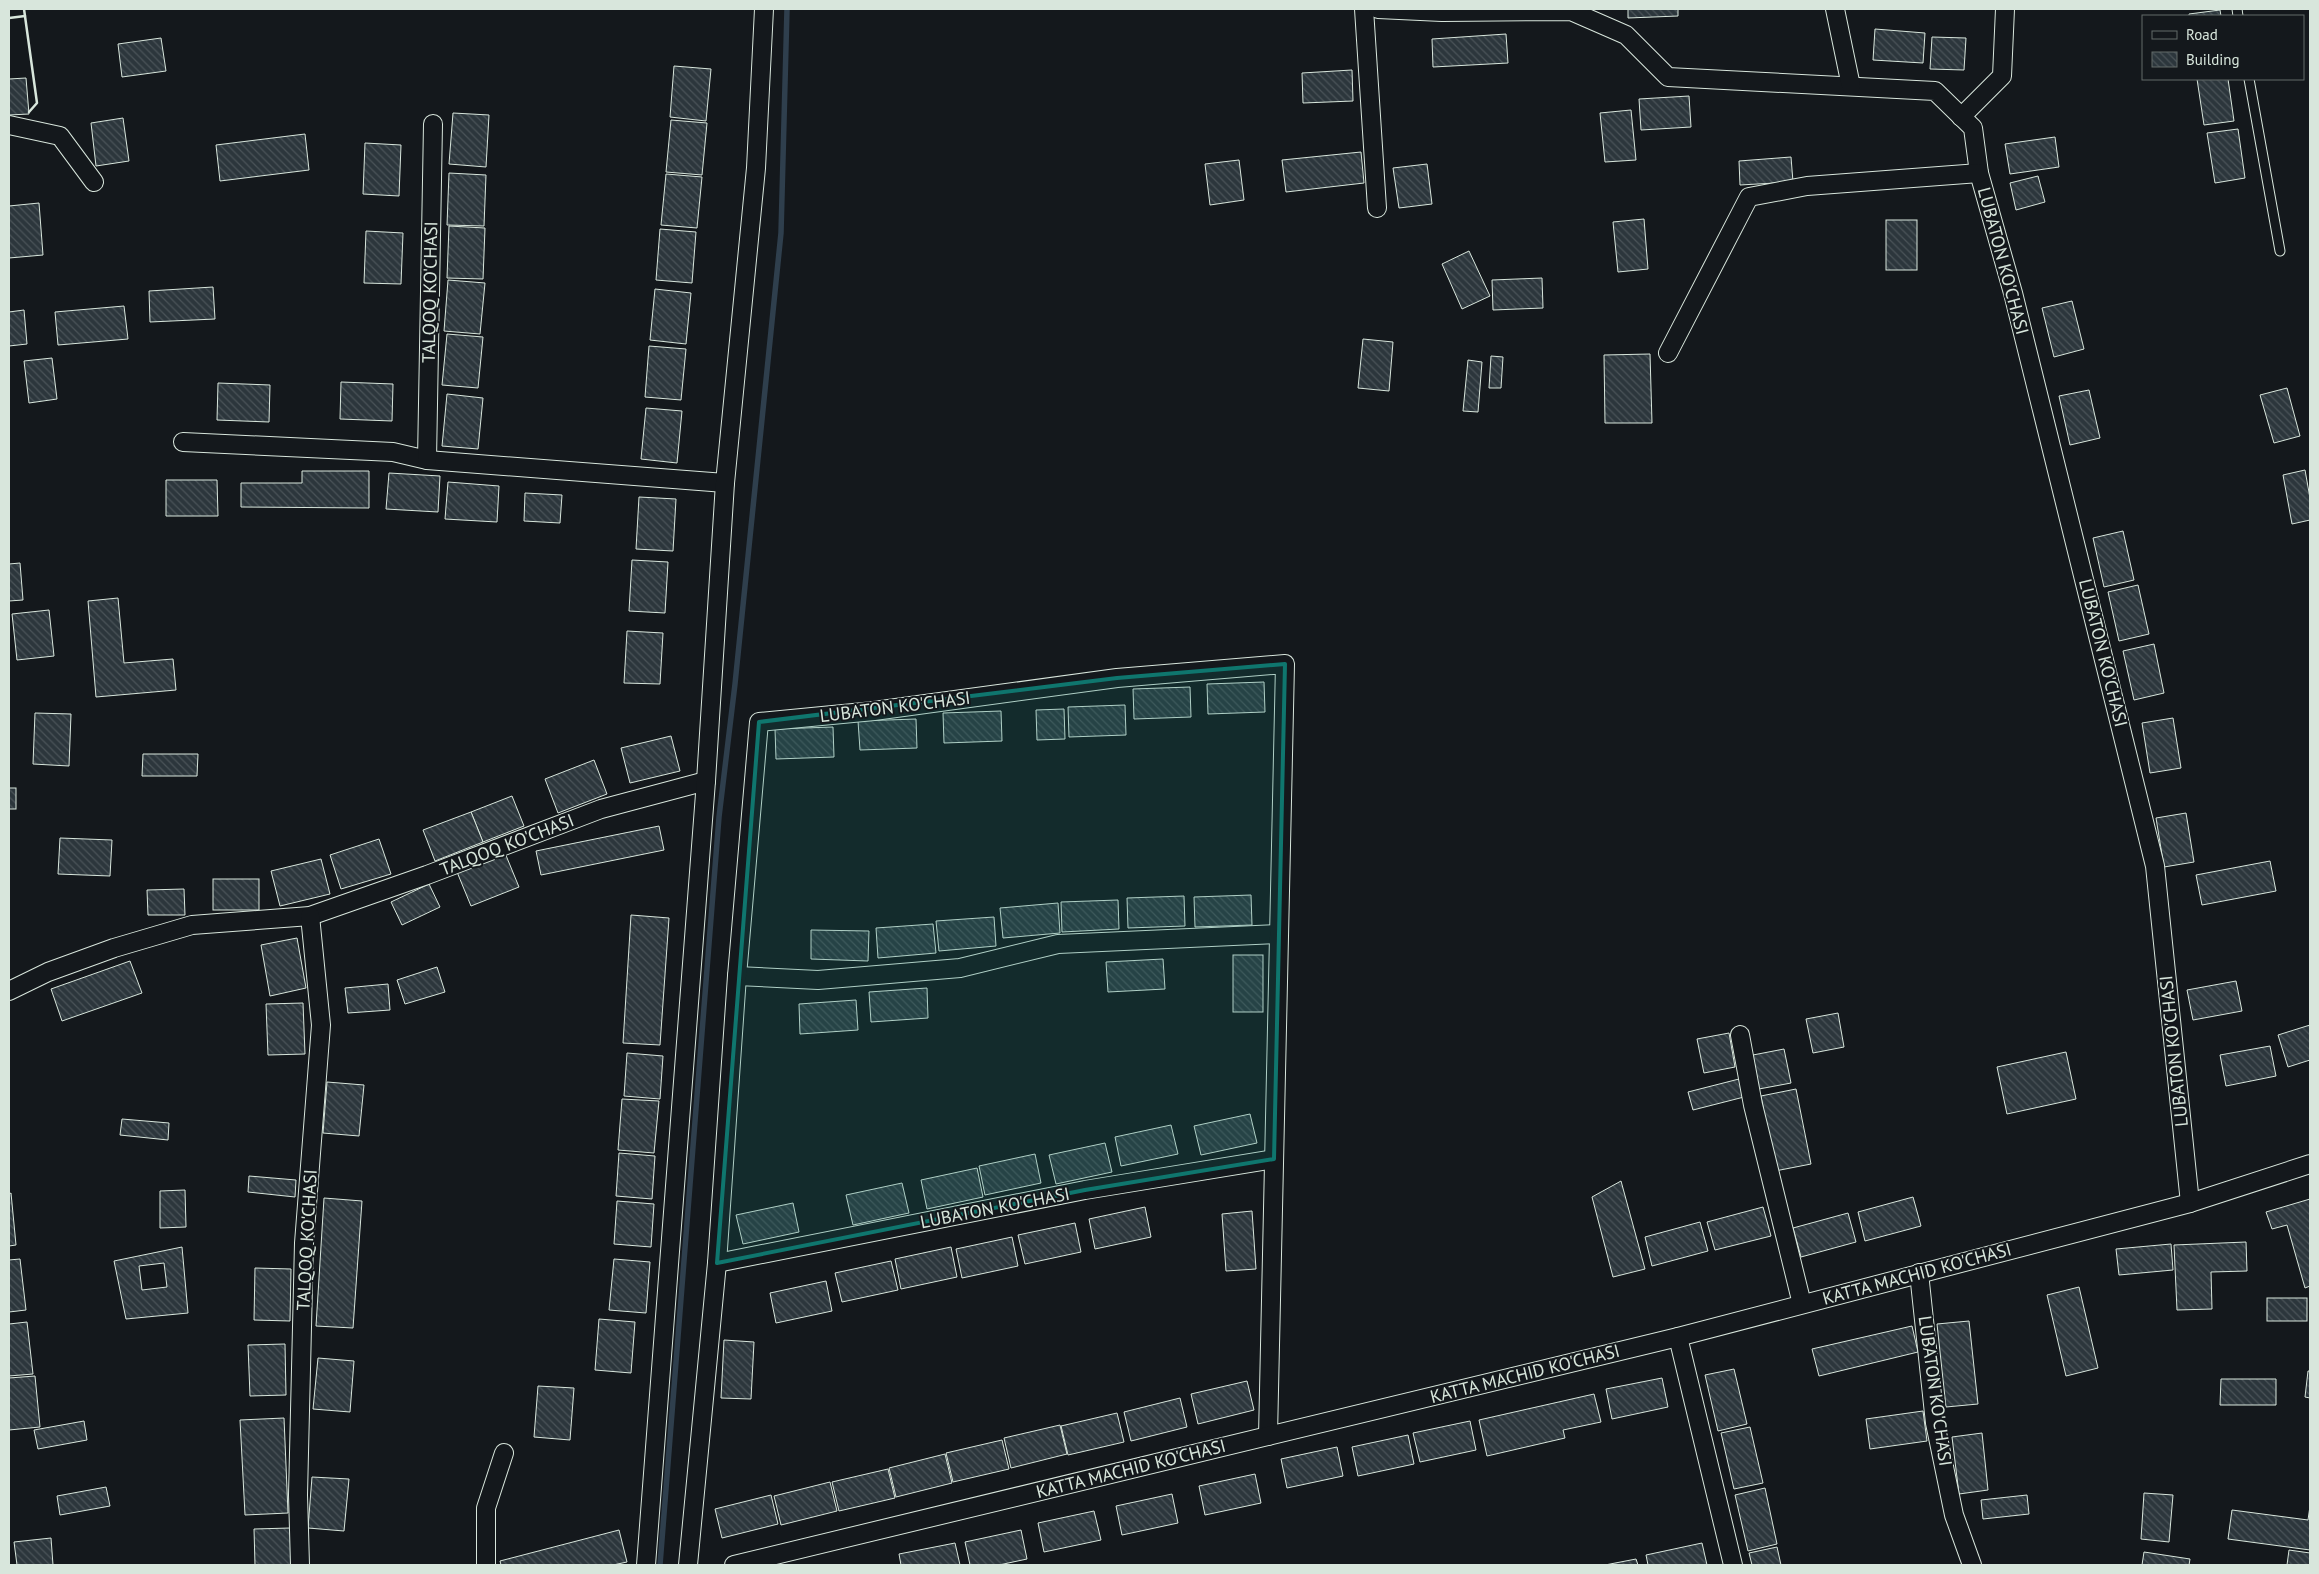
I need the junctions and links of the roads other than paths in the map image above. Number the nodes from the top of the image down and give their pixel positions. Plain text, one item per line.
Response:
1 (764, 9) edge
2 (1364, 9) edge
3 (1378, 9) edge
4 (1835, 9) edge
5 (2006, 9) edge
6 (2249, 80) edge
7 (1851, 86) junction
8 (1961, 116) junction
9 (433, 124) dead end
10 (9, 125) edge
11 (1979, 173) junction
12 (94, 182) dead end
13 (1377, 208) dead end
14 (2280, 251) dead end
15 (1668, 353) dead end
16 (183, 442) dead end
17 (427, 460) junction
18 (725, 483) junction
19 (706, 781) junction
20 (310, 916) junction
21 (1279, 934) junction
22 (736, 976) junction
23 (9, 991) edge
24 (1740, 1035) dead end
25 (1274, 1159) junction
26 (2310, 1164) edge
27 (2190, 1203) junction
28 (717, 1263) junction
29 (1919, 1273) junction
30 (1802, 1304) junction
31 (1678, 1337) junction
32 (1268, 1436) junction
33 (504, 1453) dead end
34 (300, 1565) edge
35 (486, 1565) edge
36 (646, 1565) edge
37 (688, 1565) edge
38 (734, 1565) edge
39 (1733, 1565) edge
40 (1972, 1565) edge

1 - 18 street
2 - 13 street
3 - 7 street, LUBATON KO'CHASI
4 - 7 street
5 - 8 street
6 - 14 lane
7 - 8 street, LUBATON KO'CHASI
8 - 11 street, LUBATON KO'CHASI
9 - 17 street, TALQOQ KO'CHASI
10 - 12 street
11 - 15 street
11 - 27 street, LUBATON KO'CHASI
16 - 17 street
17 - 18 street
18 - 19 street
19 - 20 street, TALQOQ KO'CHASI
19 - 36 street
20 - 23 street, TALQOQ KO'CHASI
20 - 34 street, TALQOQ KO'CHASI
21 - 22 street
21 - 22 street, LUBATON KO'CHASI
21 - 25 street
22 - 28 street, LUBATON KO'CHASI
24 - 30 street
25 - 28 street, LUBATON KO'CHASI
25 - 32 street
26 - 27 street, KATTA MACHID KO'CHASI
27 - 29 street, KATTA MACHID KO'CHASI
28 - 37 street, LUBATON KO'CHASI
29 - 30 street, KATTA MACHID KO'CHASI
29 - 40 street, LUBATON KO'CHASI
30 - 31 street, KATTA MACHID KO'CHASI
31 - 32 street, KATTA MACHID KO'CHASI
31 - 39 street
32 - 38 street, KATTA MACHID KO'CHASI
33 - 35 street

